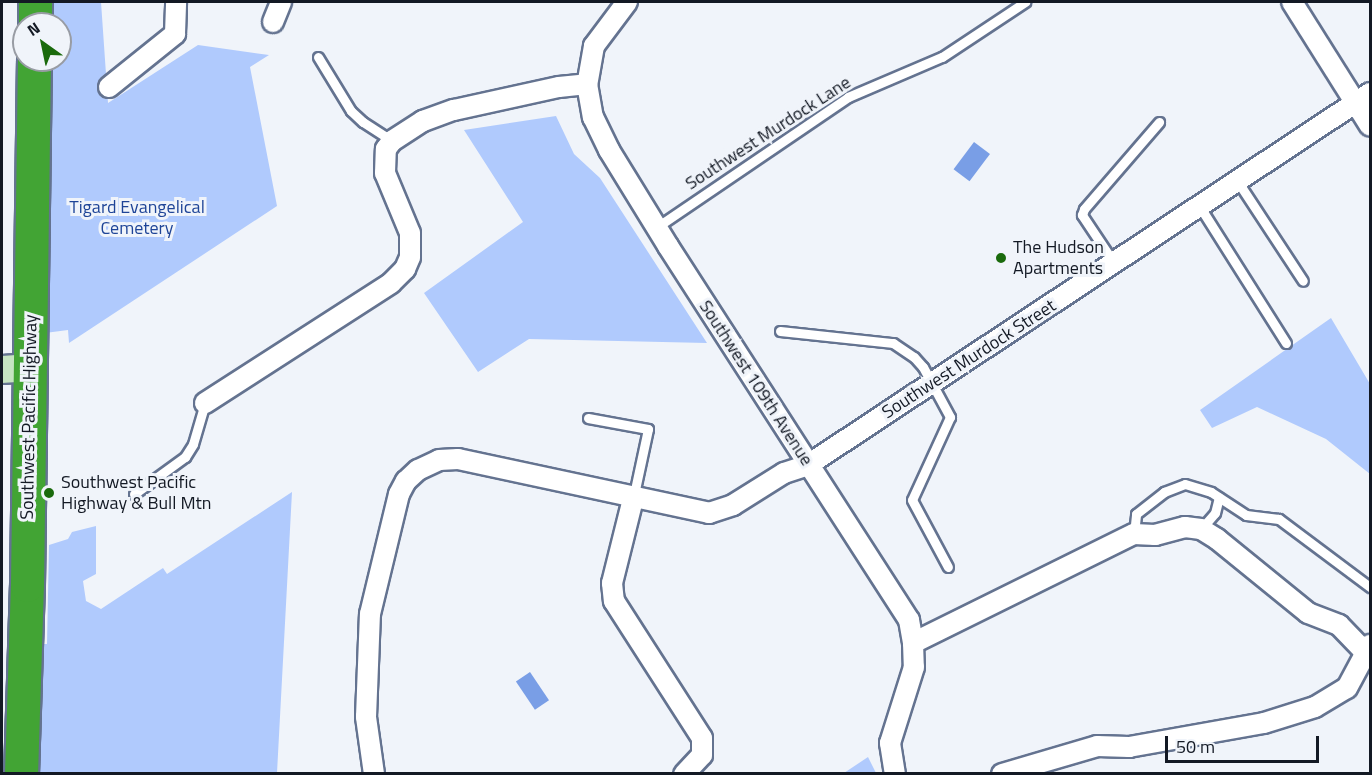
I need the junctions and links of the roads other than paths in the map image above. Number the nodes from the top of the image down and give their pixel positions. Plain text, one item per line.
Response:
1 (176, 2) edge
2 (281, 2) edge
3 (627, 2) edge
4 (1025, 2) edge
5 (1292, 2) edge
6 (273, 22) dead end
7 (318, 57) dead end
8 (33, 72) edge
9 (587, 84) junction
10 (109, 87) dead end
11 (1363, 98) edge
12 (1159, 122) dead end
13 (1371, 126) edge
14 (392, 141) junction
15 (1238, 182) junction
16 (1200, 207) junction
17 (657, 227) junction
18 (1114, 263) junction
19 (1303, 281) dead end
20 (780, 330) dead end
21 (1286, 343) dead end
22 (15, 368) edge
23 (931, 384) junction
24 (205, 403) joint
25 (588, 418) dead end
26 (808, 465) junction
27 (134, 494) dead end
28 (1219, 496) junction
29 (633, 499) junction
30 (1201, 529) junction
31 (1134, 534) junction
32 (948, 567) dead end
33 (1371, 587) edge
34 (913, 643) junction
35 (1369, 650) edge
36 (21, 774) edge
37 (374, 774) edge
38 (684, 774) edge
39 (895, 774) edge
40 (1002, 774) edge

1 - 10 street
2 - 6 street
3 - 9 street, Southwest 109th Avenue
4 - 17 lane, Southwest Murdock Lane
5 - 11 street
7 - 14 lane
8 - 22 highway, Southwest Pacific Highway
9 - 14 street
9 - 17 street, Southwest 109th Avenue
11 - 13 street
11 - 15 street, Southwest Murdock Street
12 - 18 lane
14 - 24 street
15 - 16 street, Southwest Murdock Street
15 - 19 lane
16 - 18 street, Southwest Murdock Street
16 - 21 lane
17 - 26 street, Southwest 109th Avenue
18 - 23 street, Southwest Murdock Street
20 - 23 lane
22 - 36 highway, Southwest Pacific Highway
23 - 26 street, Southwest Murdock Street
23 - 32 lane
24 - 27 lane
25 - 29 lane
26 - 29 street, Southwest Murdock Street
26 - 34 street, Southwest 109th Avenue
28 - 30 lane
28 - 31 lane
28 - 33 lane
29 - 37 street, Southwest Murdock Street
29 - 38 street
30 - 31 street
30 - 35 street
31 - 34 street
34 - 39 street, Southwest 109th Avenue
35 - 40 street

